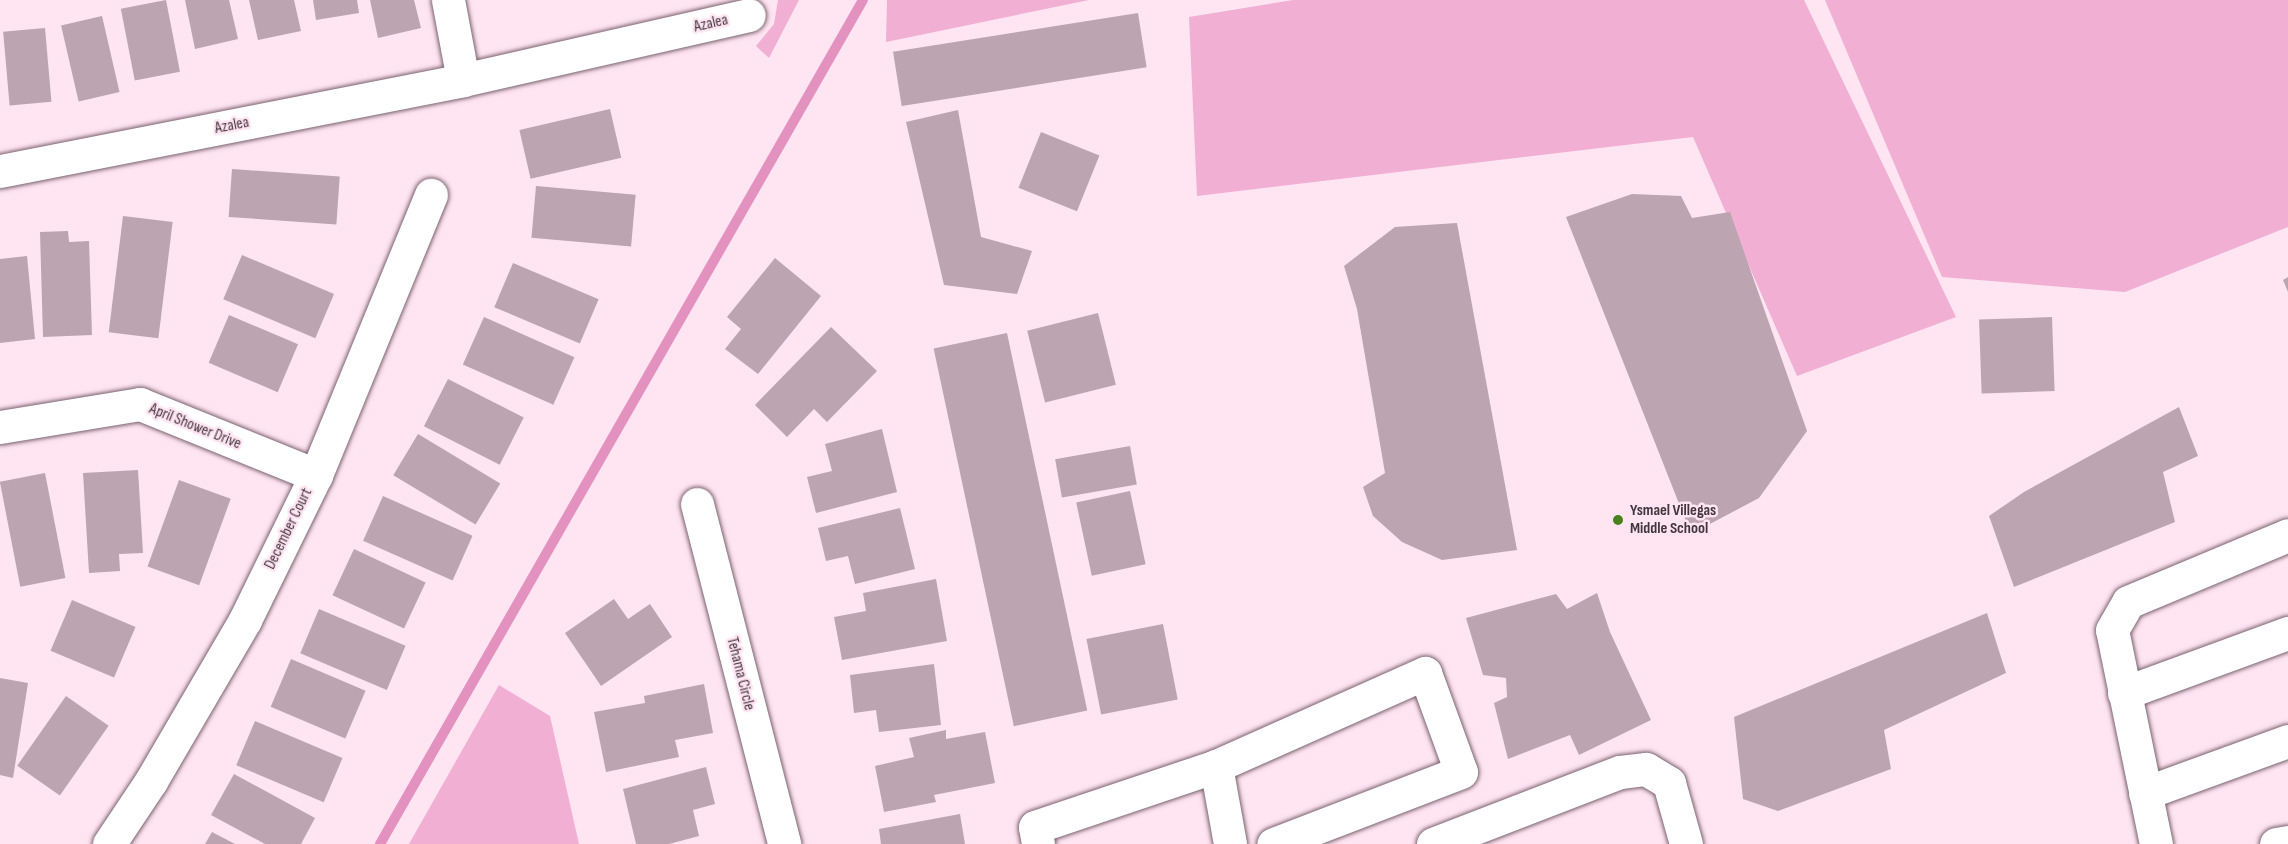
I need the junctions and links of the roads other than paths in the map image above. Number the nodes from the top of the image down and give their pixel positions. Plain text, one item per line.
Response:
1 (448, 0) edge
2 (749, 15) dead end
3 (463, 80) junction
4 (0, 171) edge
5 (431, 195) dead end
6 (0, 427) edge
7 (316, 475) junction
8 (697, 504) dead end
9 (2288, 535) edge
10 (2288, 633) edge
11 (2124, 693) junction
12 (2288, 741) edge
13 (1216, 766) junction
14 (2145, 793) junction
15 (2288, 842) edge
16 (109, 844) edge
17 (784, 844) edge
18 (1038, 844) edge
19 (1230, 844) edge
20 (1273, 844) edge
21 (1433, 844) edge
22 (1686, 844) edge
23 (2156, 844) edge
24 (2276, 844) edge

1 - 3 street
2 - 3 street, Azalea
3 - 4 street, Azalea
5 - 7 street, December Court
6 - 7 street, April Shower Drive
7 - 16 street, December Court
8 - 17 street, Tehama Circle
9 - 11 street
10 - 11 street
11 - 14 street
12 - 14 street
13 - 18 street
13 - 19 street
13 - 20 street
14 - 23 street
15 - 24 street
21 - 22 street

